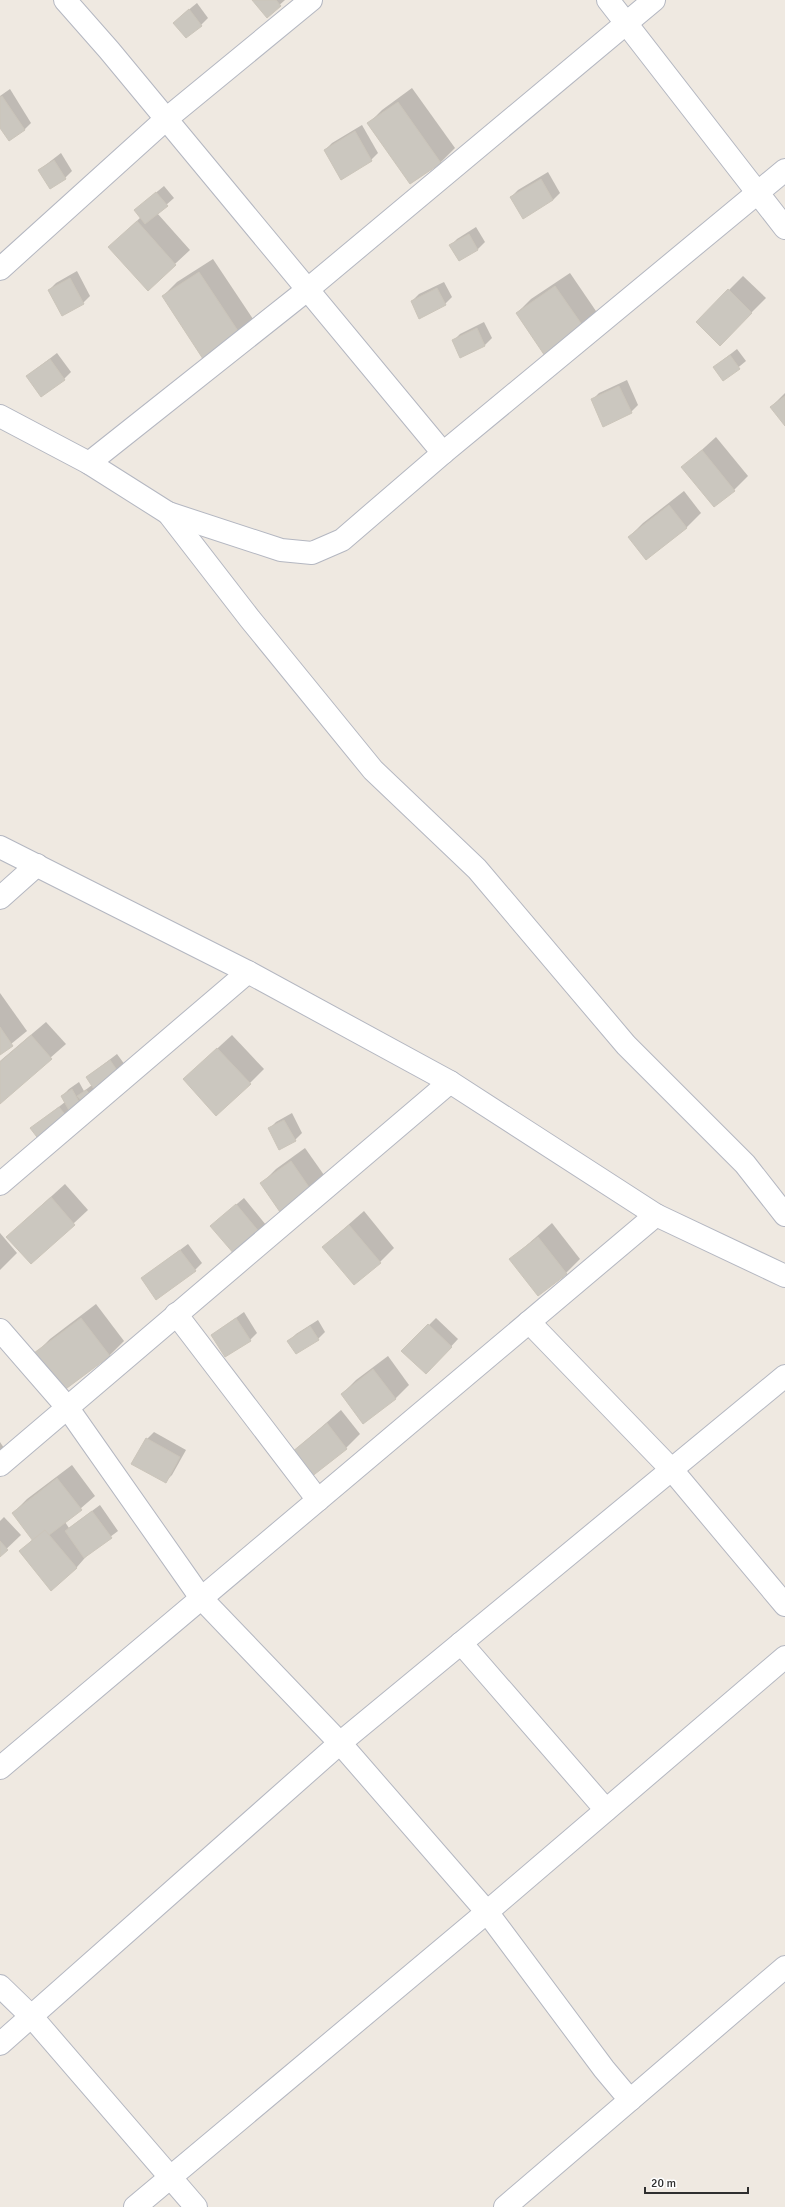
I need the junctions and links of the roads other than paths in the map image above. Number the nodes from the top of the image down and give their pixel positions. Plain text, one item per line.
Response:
1 (65, 0) edge
2 (311, 0) edge
3 (608, 0) edge
4 (654, 0) edge
5 (626, 23) junction
6 (165, 120) junction
7 (785, 170) edge
8 (756, 194) junction
9 (785, 228) edge
10 (0, 269) edge
11 (308, 290) junction
12 (0, 416) edge
13 (443, 453) junction
14 (90, 463) junction
15 (168, 513) junction
16 (0, 847) edge
17 (37, 865) junction
18 (0, 898) edge
19 (248, 972) junction
20 (450, 1082) junction
21 (0, 1184) edge
22 (656, 1215) junction
23 (785, 1215) edge
24 (785, 1276) edge
25 (176, 1314) junction
26 (529, 1322) junction
27 (0, 1330) edge
28 (785, 1376) edge
29 (67, 1407) junction
30 (0, 1465) edge
31 (672, 1470) junction
32 (318, 1500) junction
33 (201, 1598) junction
34 (785, 1605) edge
35 (461, 1643) junction
36 (785, 1657) edge
37 (340, 1743) junction
38 (0, 1768) edge
39 (606, 1810) junction
40 (487, 1912) junction
41 (785, 1967) edge
42 (0, 1986) edge
43 (32, 2017) junction
44 (0, 2044) edge
45 (630, 2100) junction
46 (170, 2176) junction
47 (135, 2207) edge
48 (196, 2207) edge
49 (505, 2207) edge

1 - 6 street
2 - 6 street
3 - 5 street
4 - 5 street
5 - 8 street
5 - 11 street
6 - 10 street
6 - 11 street
7 - 8 street
8 - 9 street
8 - 13 street
11 - 13 street
11 - 14 street
12 - 14 street
13 - 15 street
14 - 15 street
15 - 23 street
16 - 17 street
17 - 18 street
17 - 19 street
19 - 20 street
19 - 21 street
20 - 22 street
20 - 25 street
22 - 24 street
22 - 26 street
25 - 29 street
25 - 32 street
26 - 31 street
26 - 32 street
27 - 29 street
28 - 31 street
29 - 30 street
29 - 33 street
31 - 34 street
31 - 35 street
32 - 33 street
33 - 37 street
33 - 38 street
35 - 37 street
35 - 39 street
36 - 39 street
37 - 40 street
37 - 43 street
39 - 40 street
40 - 45 street
40 - 46 street
41 - 45 street
42 - 43 street
43 - 44 street
43 - 46 street
45 - 49 street
46 - 47 street
46 - 48 street

